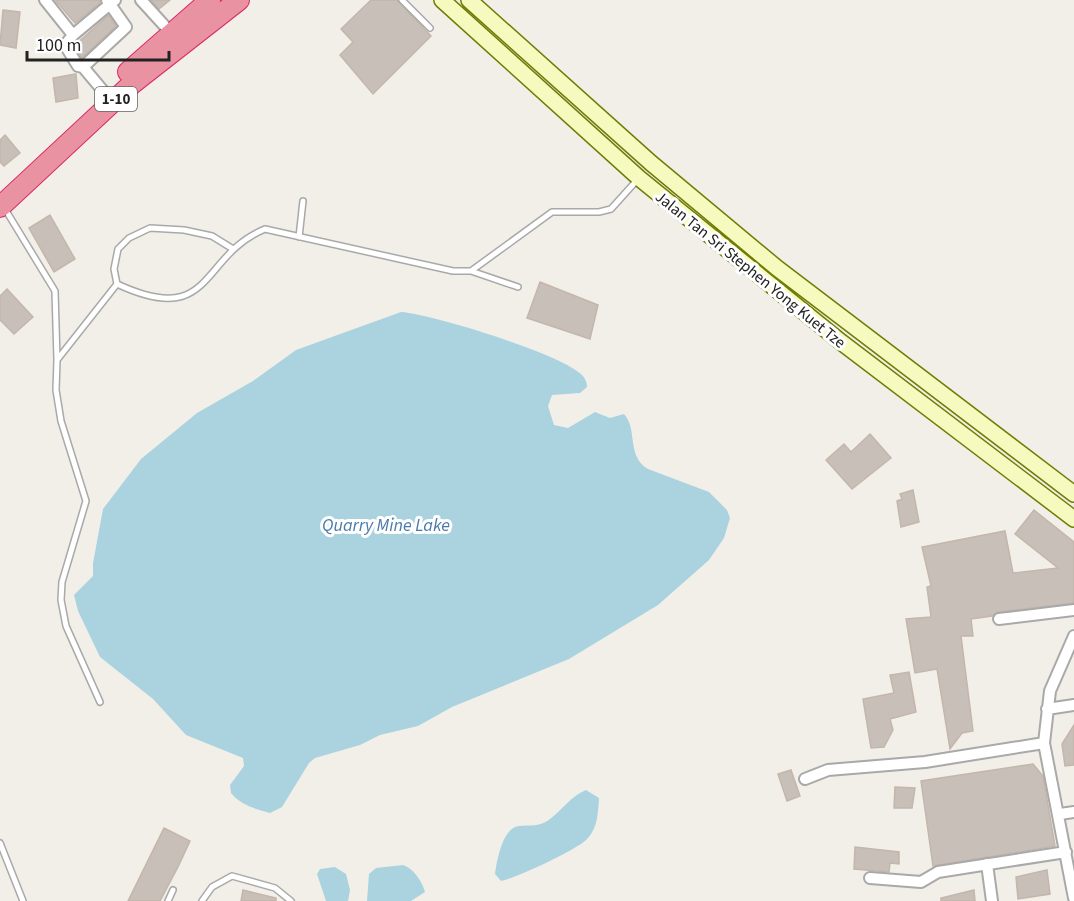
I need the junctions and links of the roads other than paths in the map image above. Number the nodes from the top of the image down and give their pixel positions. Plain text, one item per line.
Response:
1 (45, 0) edge
2 (141, 0) edge
3 (210, 0) edge
4 (239, 0) edge
5 (402, 0) edge
6 (442, 0) edge
7 (469, 0) edge
8 (111, 2) edge
9 (430, 28) dead end
10 (172, 34) junction
11 (73, 35) junction
12 (83, 67) junction
13 (104, 92) junction
14 (639, 178) junction
15 (1, 200) edge
16 (303, 201) dead end
17 (299, 237) junction
18 (233, 249) junction
19 (471, 271) junction
20 (117, 284) junction
21 (518, 287) dead end
22 (57, 360) junction
23 (1074, 494) edge
24 (1074, 519) edge
25 (1074, 610) edge
26 (999, 619) dead end
27 (1074, 636) edge
28 (100, 702) dead end
29 (1074, 705) edge
30 (1047, 709) junction
31 (1044, 743) junction
32 (804, 779) dead end
33 (1074, 812) edge
34 (1060, 814) junction
35 (0, 843) edge
36 (1066, 852) junction
37 (987, 864) junction
38 (870, 878) dead end
39 (173, 890) dead end
40 (1074, 898) edge
41 (23, 901) edge
42 (168, 901) edge
43 (202, 901) edge
44 (291, 901) edge
45 (992, 901) edge

1 - 11 street
2 - 10 street
3 - 10 highway, 1-10
4 - 15 highway, 1-10
5 - 9 lane
6 - 14 main road, Jalan Tan Sri Stephen Yong Kuet Tze
7 - 23 main road, Jalan Tan Sri Stephen Yong Kuet Tze
8 - 11 street
8 - 12 street
10 - 13 highway, 1-10
11 - 12 street
12 - 13 street
13 - 15 highway, 1-10
14 - 19 lane
14 - 24 main road, Jalan Tan Sri Stephen Yong Kuet Tze
15 - 22 lane
16 - 17 lane
17 - 18 lane
17 - 19 lane
18 - 20 lane
18 - 20 lane
19 - 21 lane
20 - 22 lane
22 - 28 lane
25 - 26 street
27 - 30 street
29 - 30 street
30 - 31 street
31 - 32 street
31 - 34 street
33 - 34 street
34 - 36 street
35 - 41 lane
36 - 37 street
36 - 40 street
37 - 38 street
37 - 45 street
39 - 42 lane
43 - 44 lane

